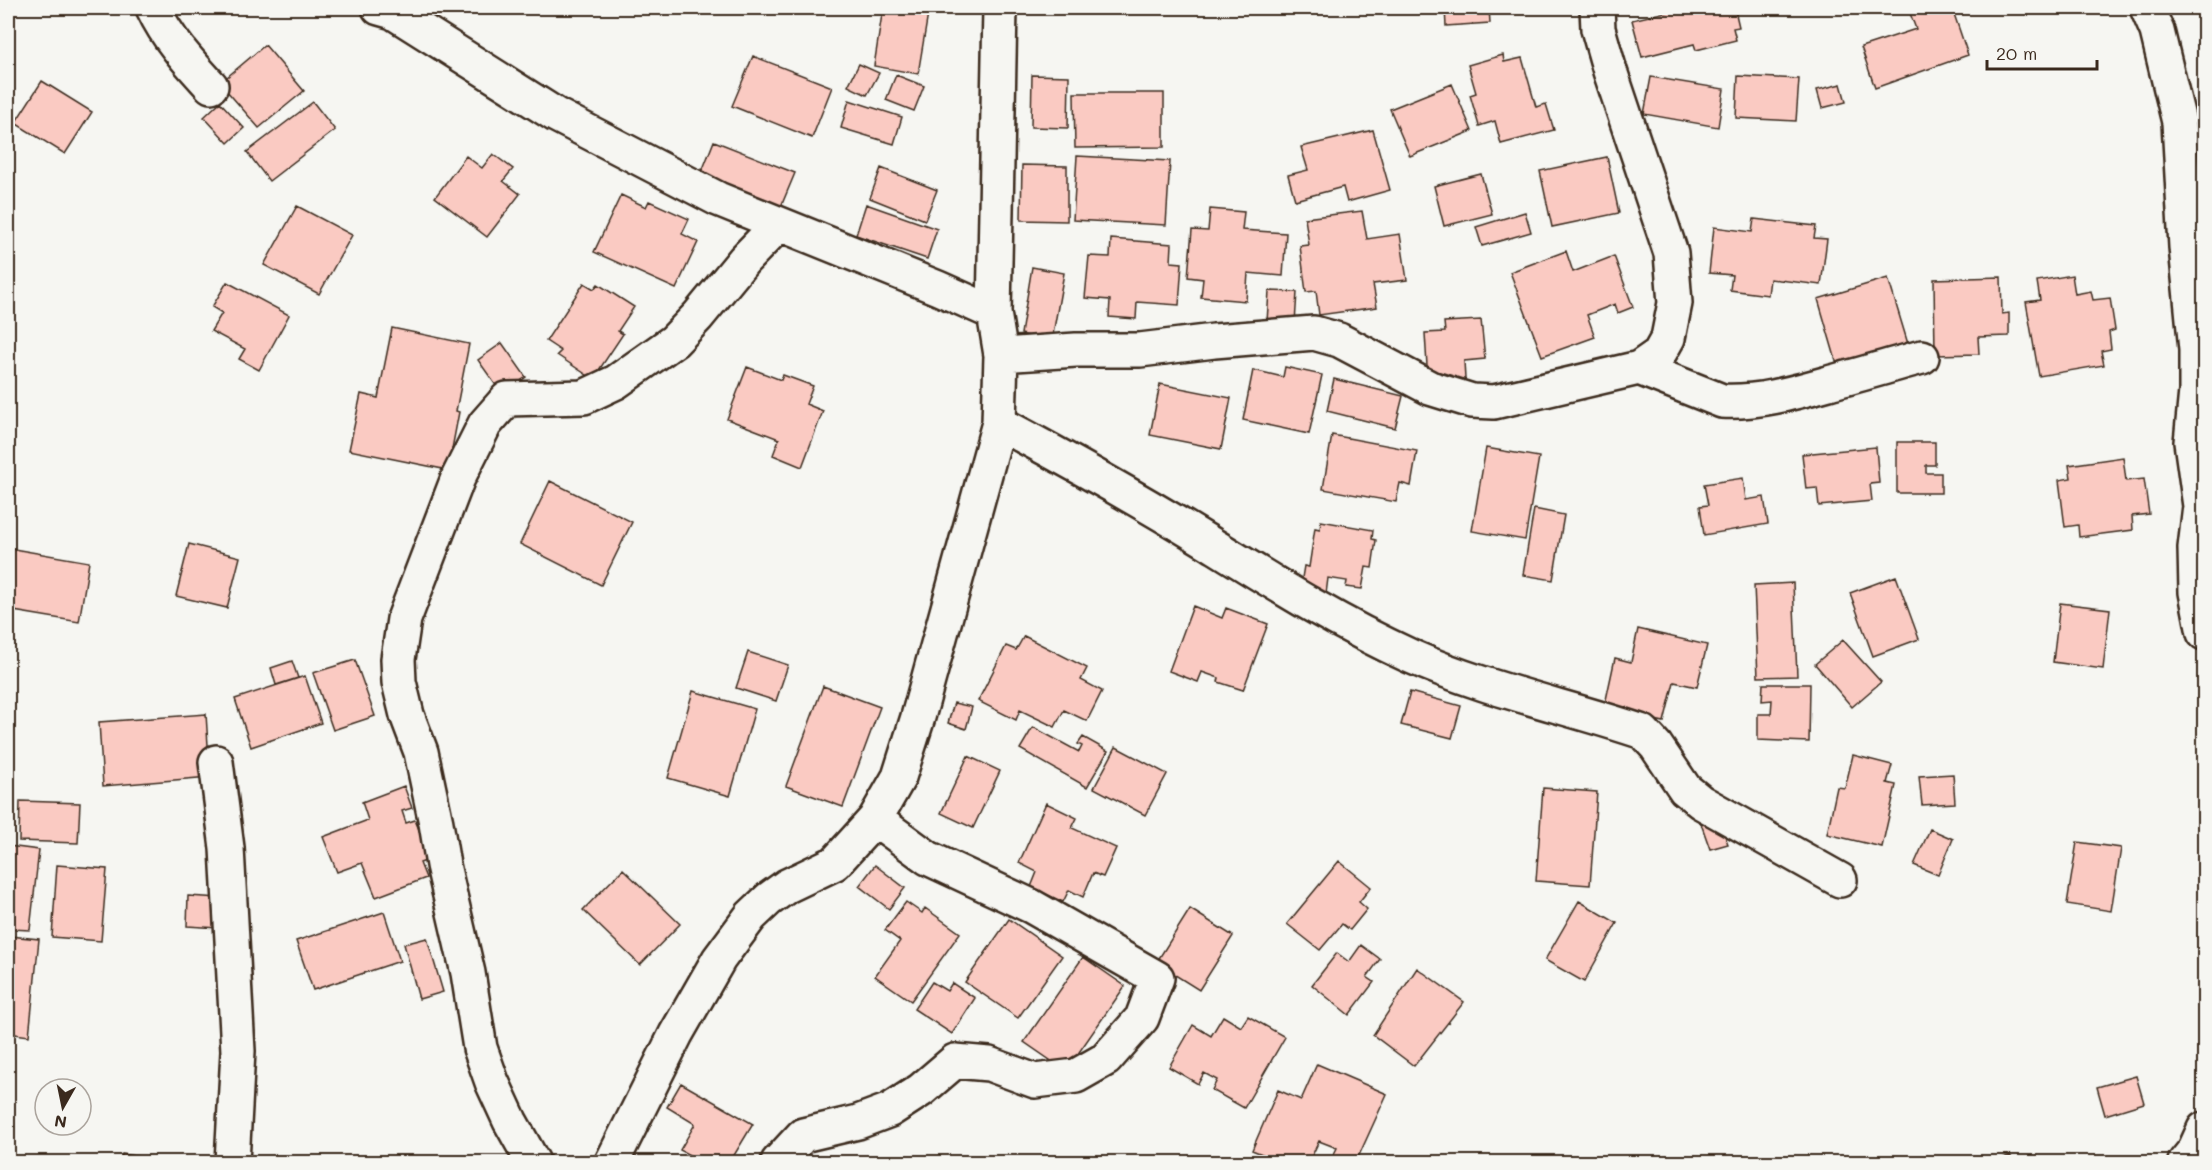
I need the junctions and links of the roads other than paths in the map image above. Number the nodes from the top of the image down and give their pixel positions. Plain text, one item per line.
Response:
1 (153, 8) edge
2 (379, 8) edge
3 (1000, 8) edge
4 (1597, 8) edge
5 (2147, 8) edge
6 (210, 86) dead end
7 (779, 224) junction
8 (994, 313) junction
9 (1001, 355) junction
10 (1922, 357) dead end
11 (1639, 368) junction
12 (999, 423) junction
13 (2205, 633) edge
14 (216, 762) dead end
15 (875, 819) junction
16 (1840, 880) dead end
17 (2205, 1130) edge
18 (232, 1162) edge
19 (533, 1162) edge
20 (612, 1162) edge
21 (778, 1162) edge
22 (2185, 1162) edge

1 - 6 street
2 - 7 street
3 - 8 street
4 - 11 street
5 - 13 street
7 - 8 street
7 - 19 street
8 - 9 street
9 - 11 street
9 - 12 street
10 - 11 street
12 - 15 street
12 - 16 street
14 - 18 street
15 - 20 street
15 - 21 street
17 - 22 street

